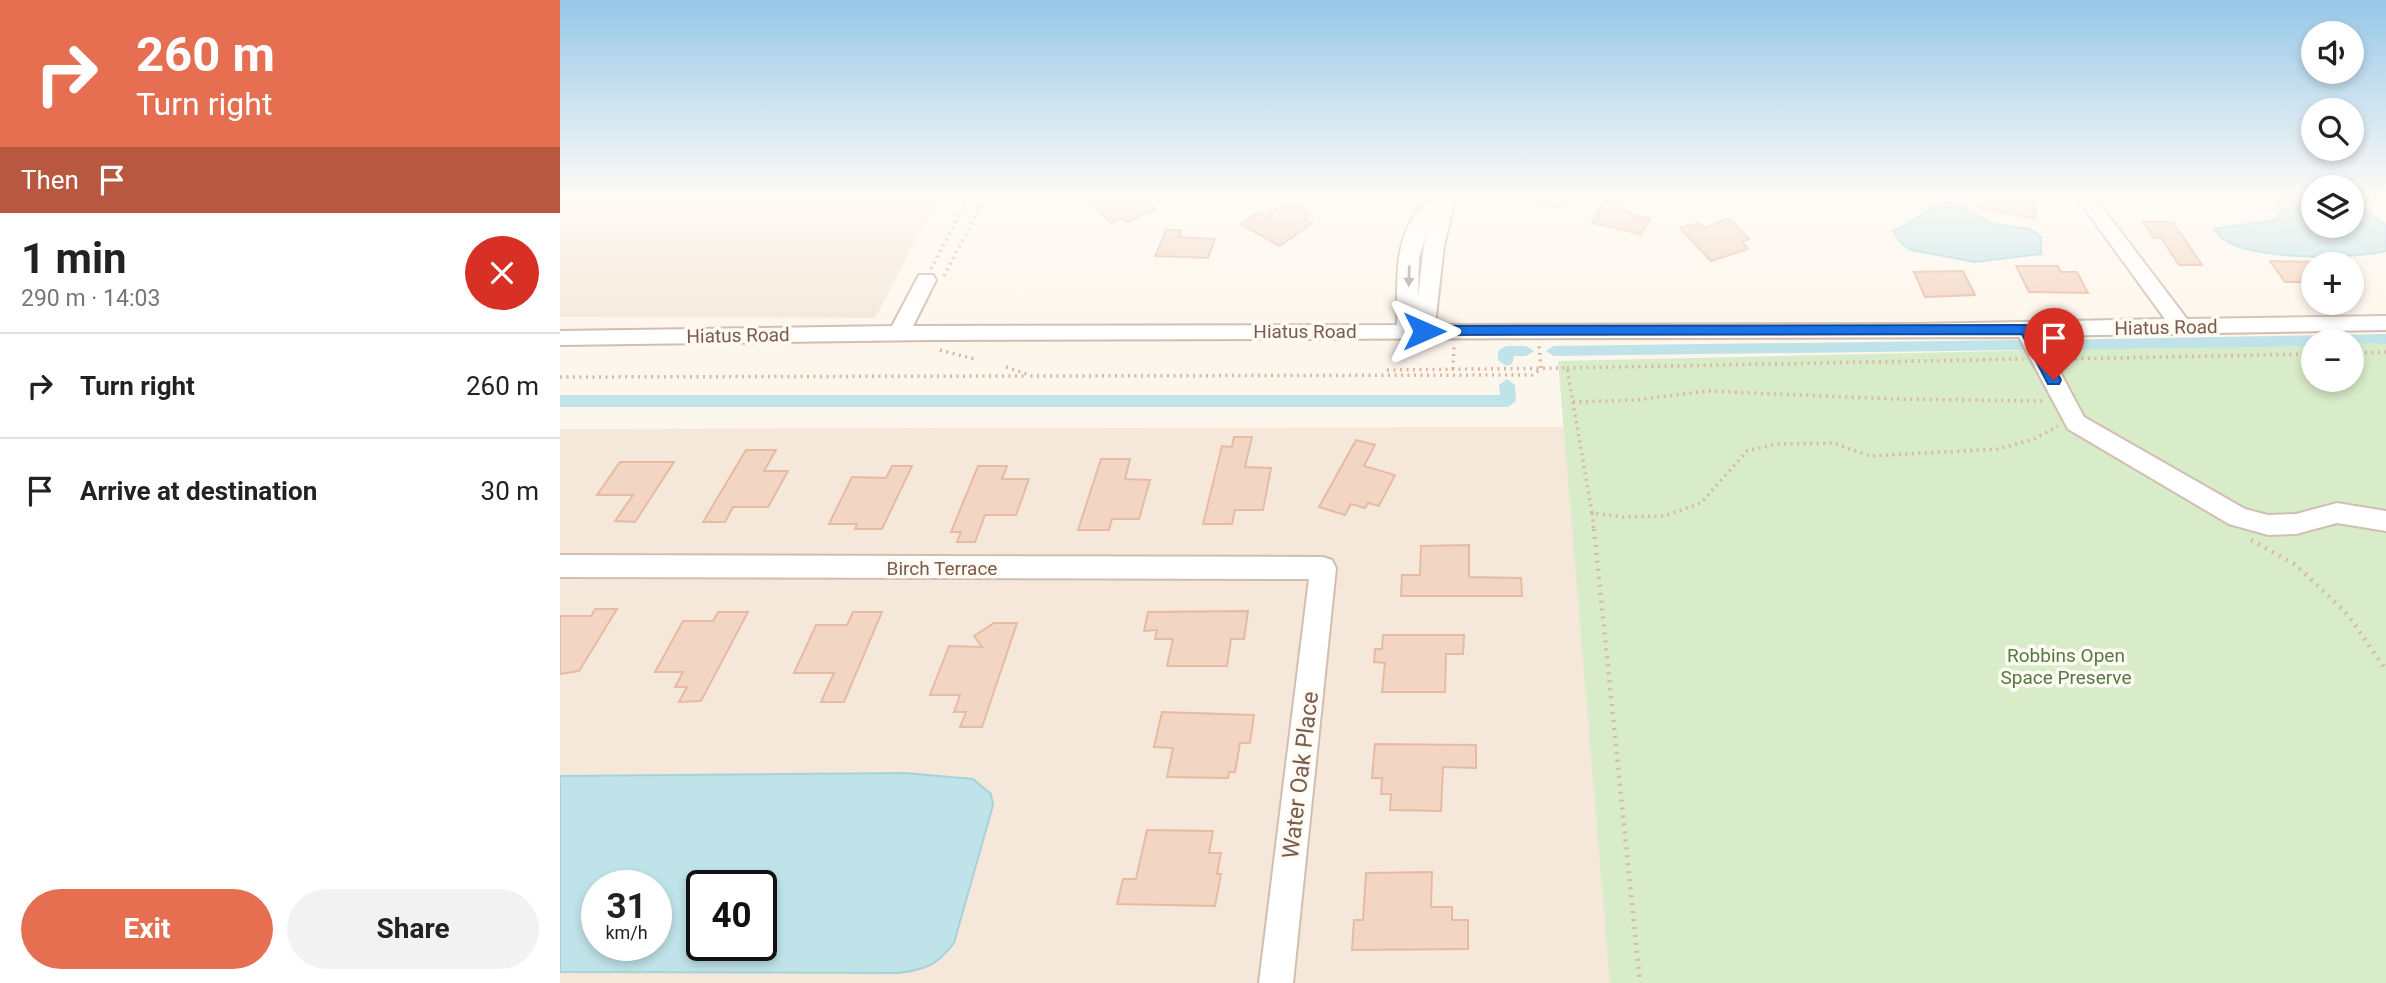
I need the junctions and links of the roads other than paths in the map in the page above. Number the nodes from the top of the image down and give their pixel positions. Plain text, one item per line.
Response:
1 (1413, 240) edge
2 (1446, 240) edge
3 (2117, 240) edge
4 (932, 282) road end
5 (2386, 323) edge
6 (2182, 327) junction
7 (2026, 329) junction
8 (1416, 331) junction
9 (899, 333) junction
10 (560, 338) edge
11 (2386, 522) edge
12 (560, 566) edge
13 (1323, 568) joint
14 (1276, 983) edge

1 -> 8 street
2 - 8 street
3 - 6 street
4 - 9 street
5 - 6 street, Hiatus Road
6 - 7 street, Hiatus Road
7 - 8 street, Hiatus Road
7 - 11 street
8 - 9 street, Hiatus Road
9 - 10 street, Hiatus Road
12 - 13 street, Birch Terrace
13 - 14 street, Water Oak Place

